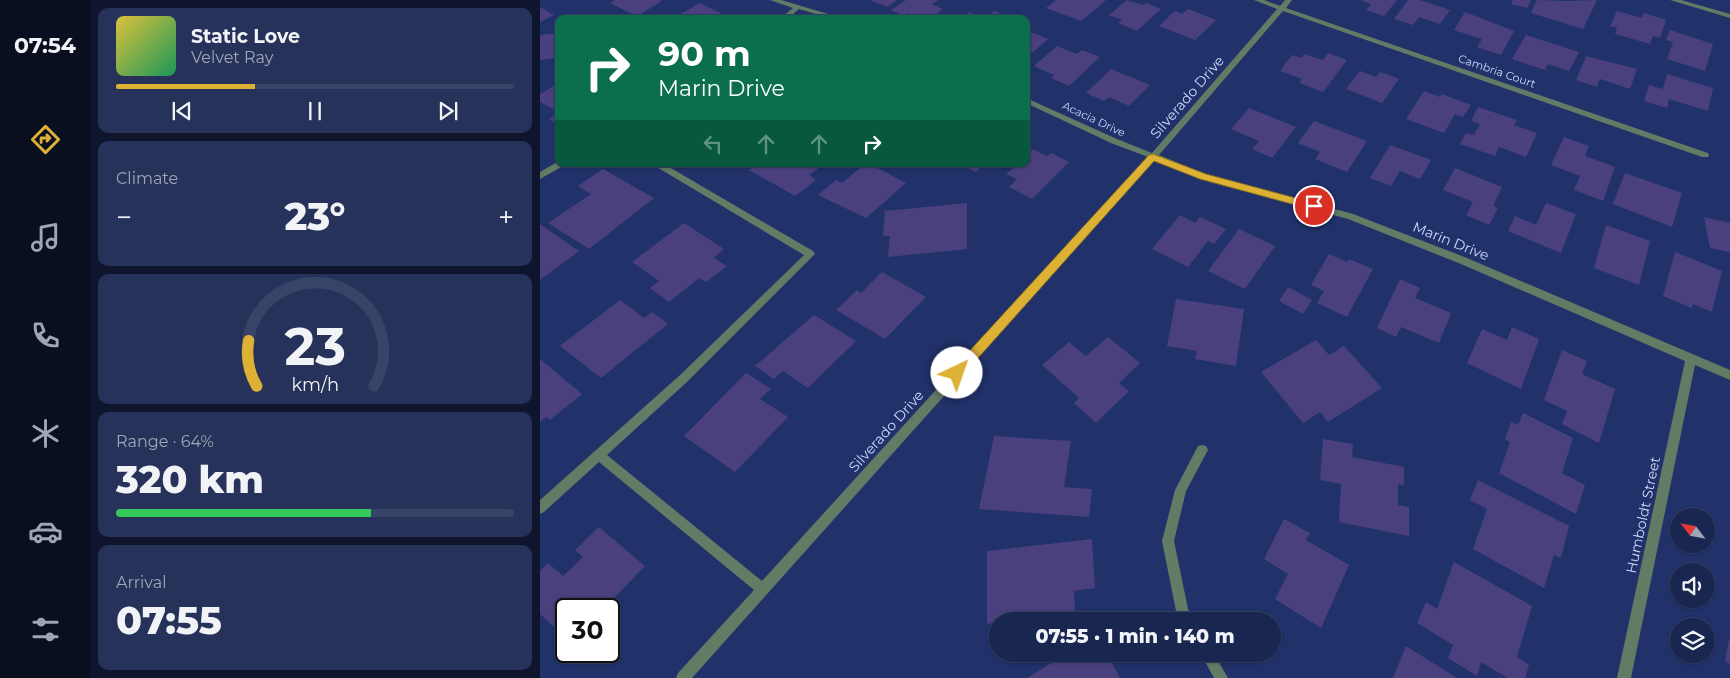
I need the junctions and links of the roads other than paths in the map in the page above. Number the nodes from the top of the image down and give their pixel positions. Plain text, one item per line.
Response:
1 (773, 0) edge
2 (1257, 0) edge
3 (1289, 0) edge
4 (1673, 0) edge
5 (797, 8) junction
6 (1282, 9) junction
7 (787, 15) edge
8 (826, 15) edge
9 (1730, 16) edge
10 (1030, 102) edge
11 (1705, 155) dead end
12 (1153, 157) junction
13 (555, 167) edge
14 (663, 167) edge
15 (540, 176) edge
16 (1692, 358) junction
17 (1730, 375) edge
18 (1202, 450) dead end
19 (598, 455) junction
20 (540, 508) edge
21 (762, 589) junction
22 (1183, 612) edge
23 (1212, 662) edge
24 (683, 678) edge
25 (1221, 678) edge
26 (1624, 678) edge

1 - 5 street
2 - 6 street, Cambria Court
3 - 6 street, Silverado Drive
4 - 9 street
5 - 7 street
5 - 8 street
6 - 11 street, Cambria Court
6 - 12 street, Silverado Drive
10 - 12 street, Acacia Drive
12 - 16 street, Marin Drive
12 - 21 street, Silverado Drive
13 - 15 street
14 - 19 street
16 - 17 street, Marin Drive
16 - 26 street, Humboldt Street
18 - 22 street
19 - 20 street
19 - 21 street
21 - 24 street, Silverado Drive
23 - 25 street

